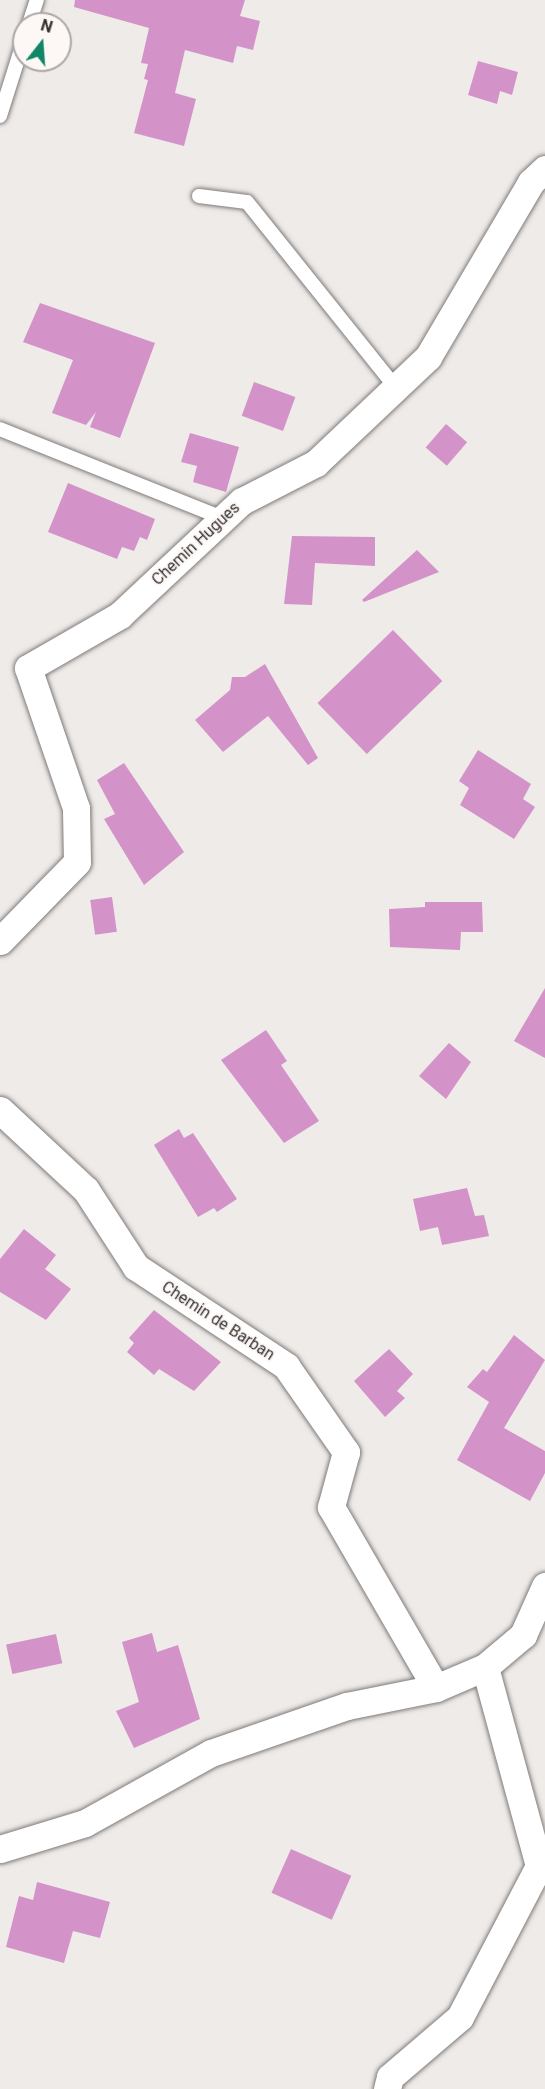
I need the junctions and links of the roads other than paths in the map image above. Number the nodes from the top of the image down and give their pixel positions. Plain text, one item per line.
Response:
1 (14, 72) edge
2 (0, 116) edge
3 (545, 168) edge
4 (199, 196) dead end
5 (396, 387) junction
6 (0, 429) edge
7 (223, 518) junction
8 (0, 941) edge
9 (0, 1110) edge
10 (545, 1586) edge
11 (485, 1667) junction
12 (436, 1688) junction
13 (0, 1849) edge
14 (387, 2089) edge

1 - 2 lane
3 - 5 street, Chemin Hugues
4 - 5 lane
5 - 7 street, Chemin Hugues
6 - 7 lane
7 - 8 street, Chemin Hugues
9 - 12 street, Chemin de Barban
10 - 11 street
11 - 12 street
11 - 14 street
12 - 13 street

